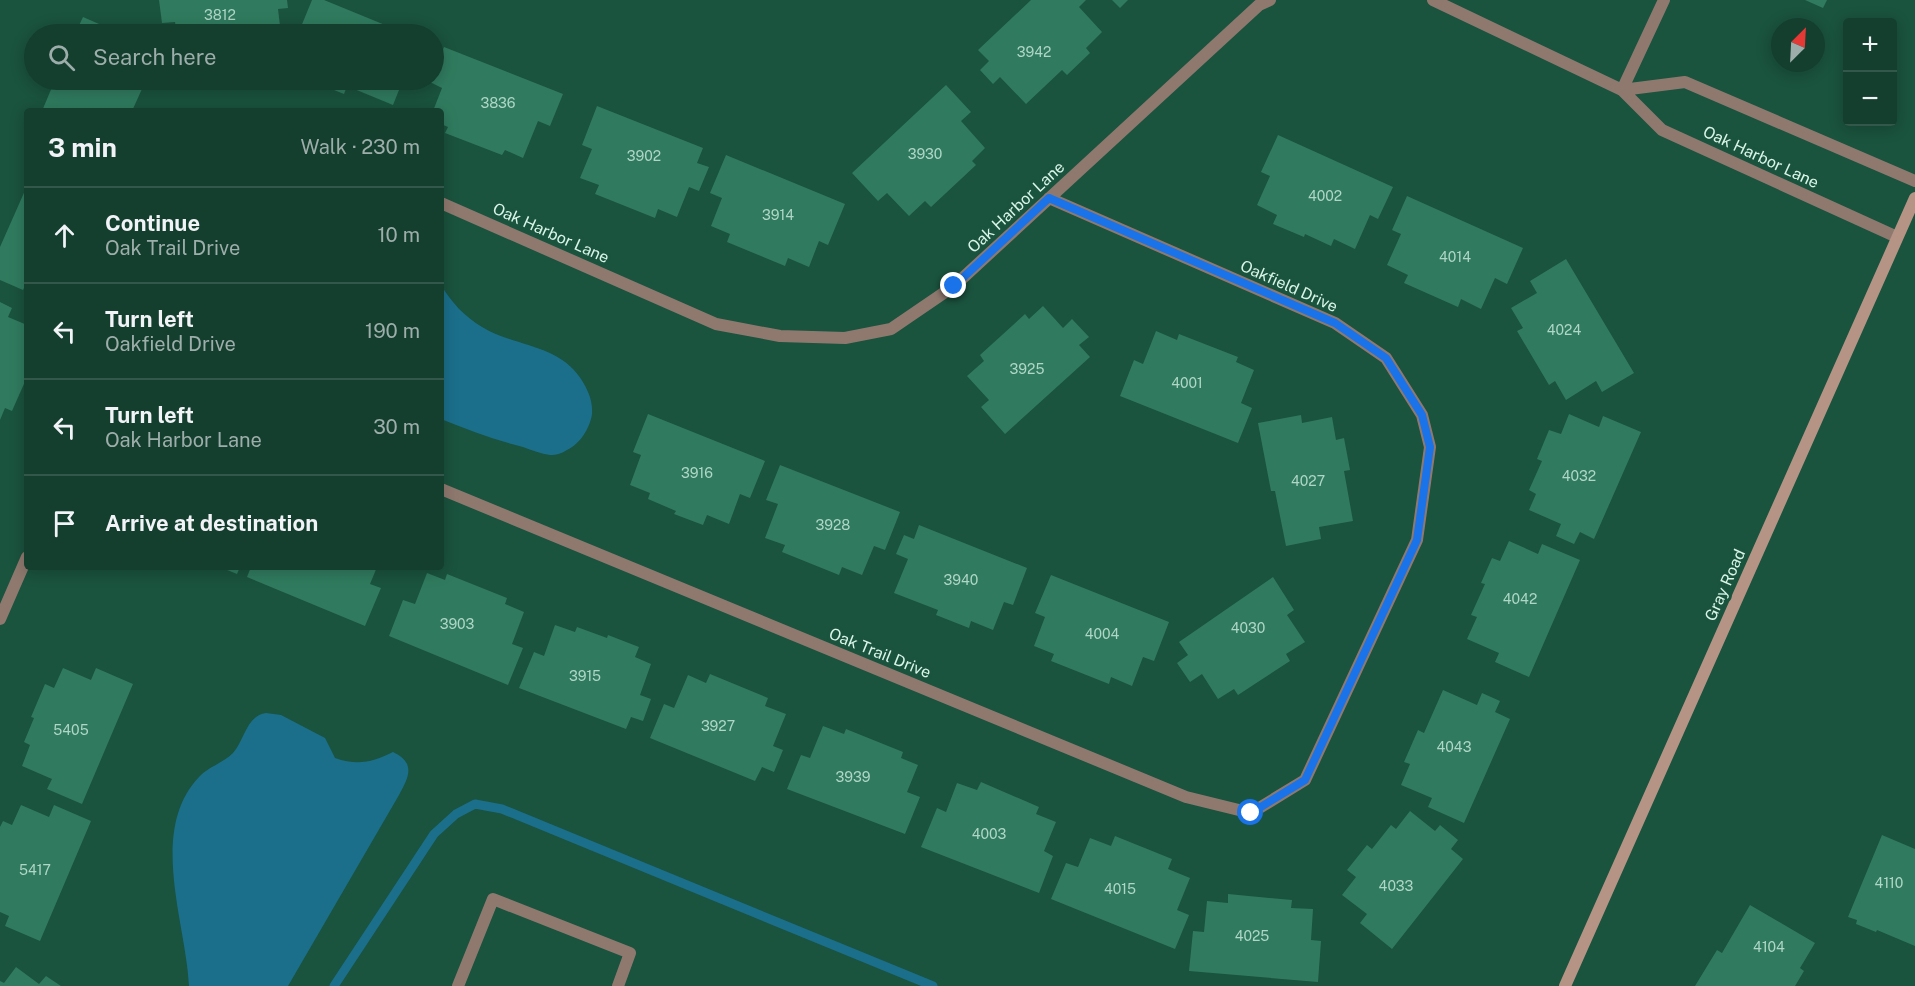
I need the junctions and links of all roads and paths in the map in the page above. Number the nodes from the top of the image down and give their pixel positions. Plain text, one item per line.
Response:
1 (1270, 0) edge
2 (1433, 0) edge
3 (1664, 0) edge
4 (1622, 90) junction
5 (1915, 182) edge
6 (1049, 198) junction
7 (1915, 198) edge
8 (444, 204) edge
9 (1912, 212) edge
10 (1898, 237) junction
11 (444, 490) edge
12 (24, 564) edge
13 (0, 619) edge
14 (1305, 780) joint
15 (458, 986) edge
16 (618, 986) edge
17 (1565, 986) edge

1 - 6 street, Oak Harbor Lane
2 - 4 street, Oak Harbor Lane
3 - 4 street
4 - 5 street
4 - 10 street, Oak Harbor Lane
6 - 8 street, Oak Harbor Lane
6 - 14 street, Oakfield Drive
7 - 9 street, Gray Road
9 - 10 street, Gray Road
10 - 17 street, Gray Road
11 - 14 street, Oak Trail Drive
12 - 13 street
15 - 16 street

